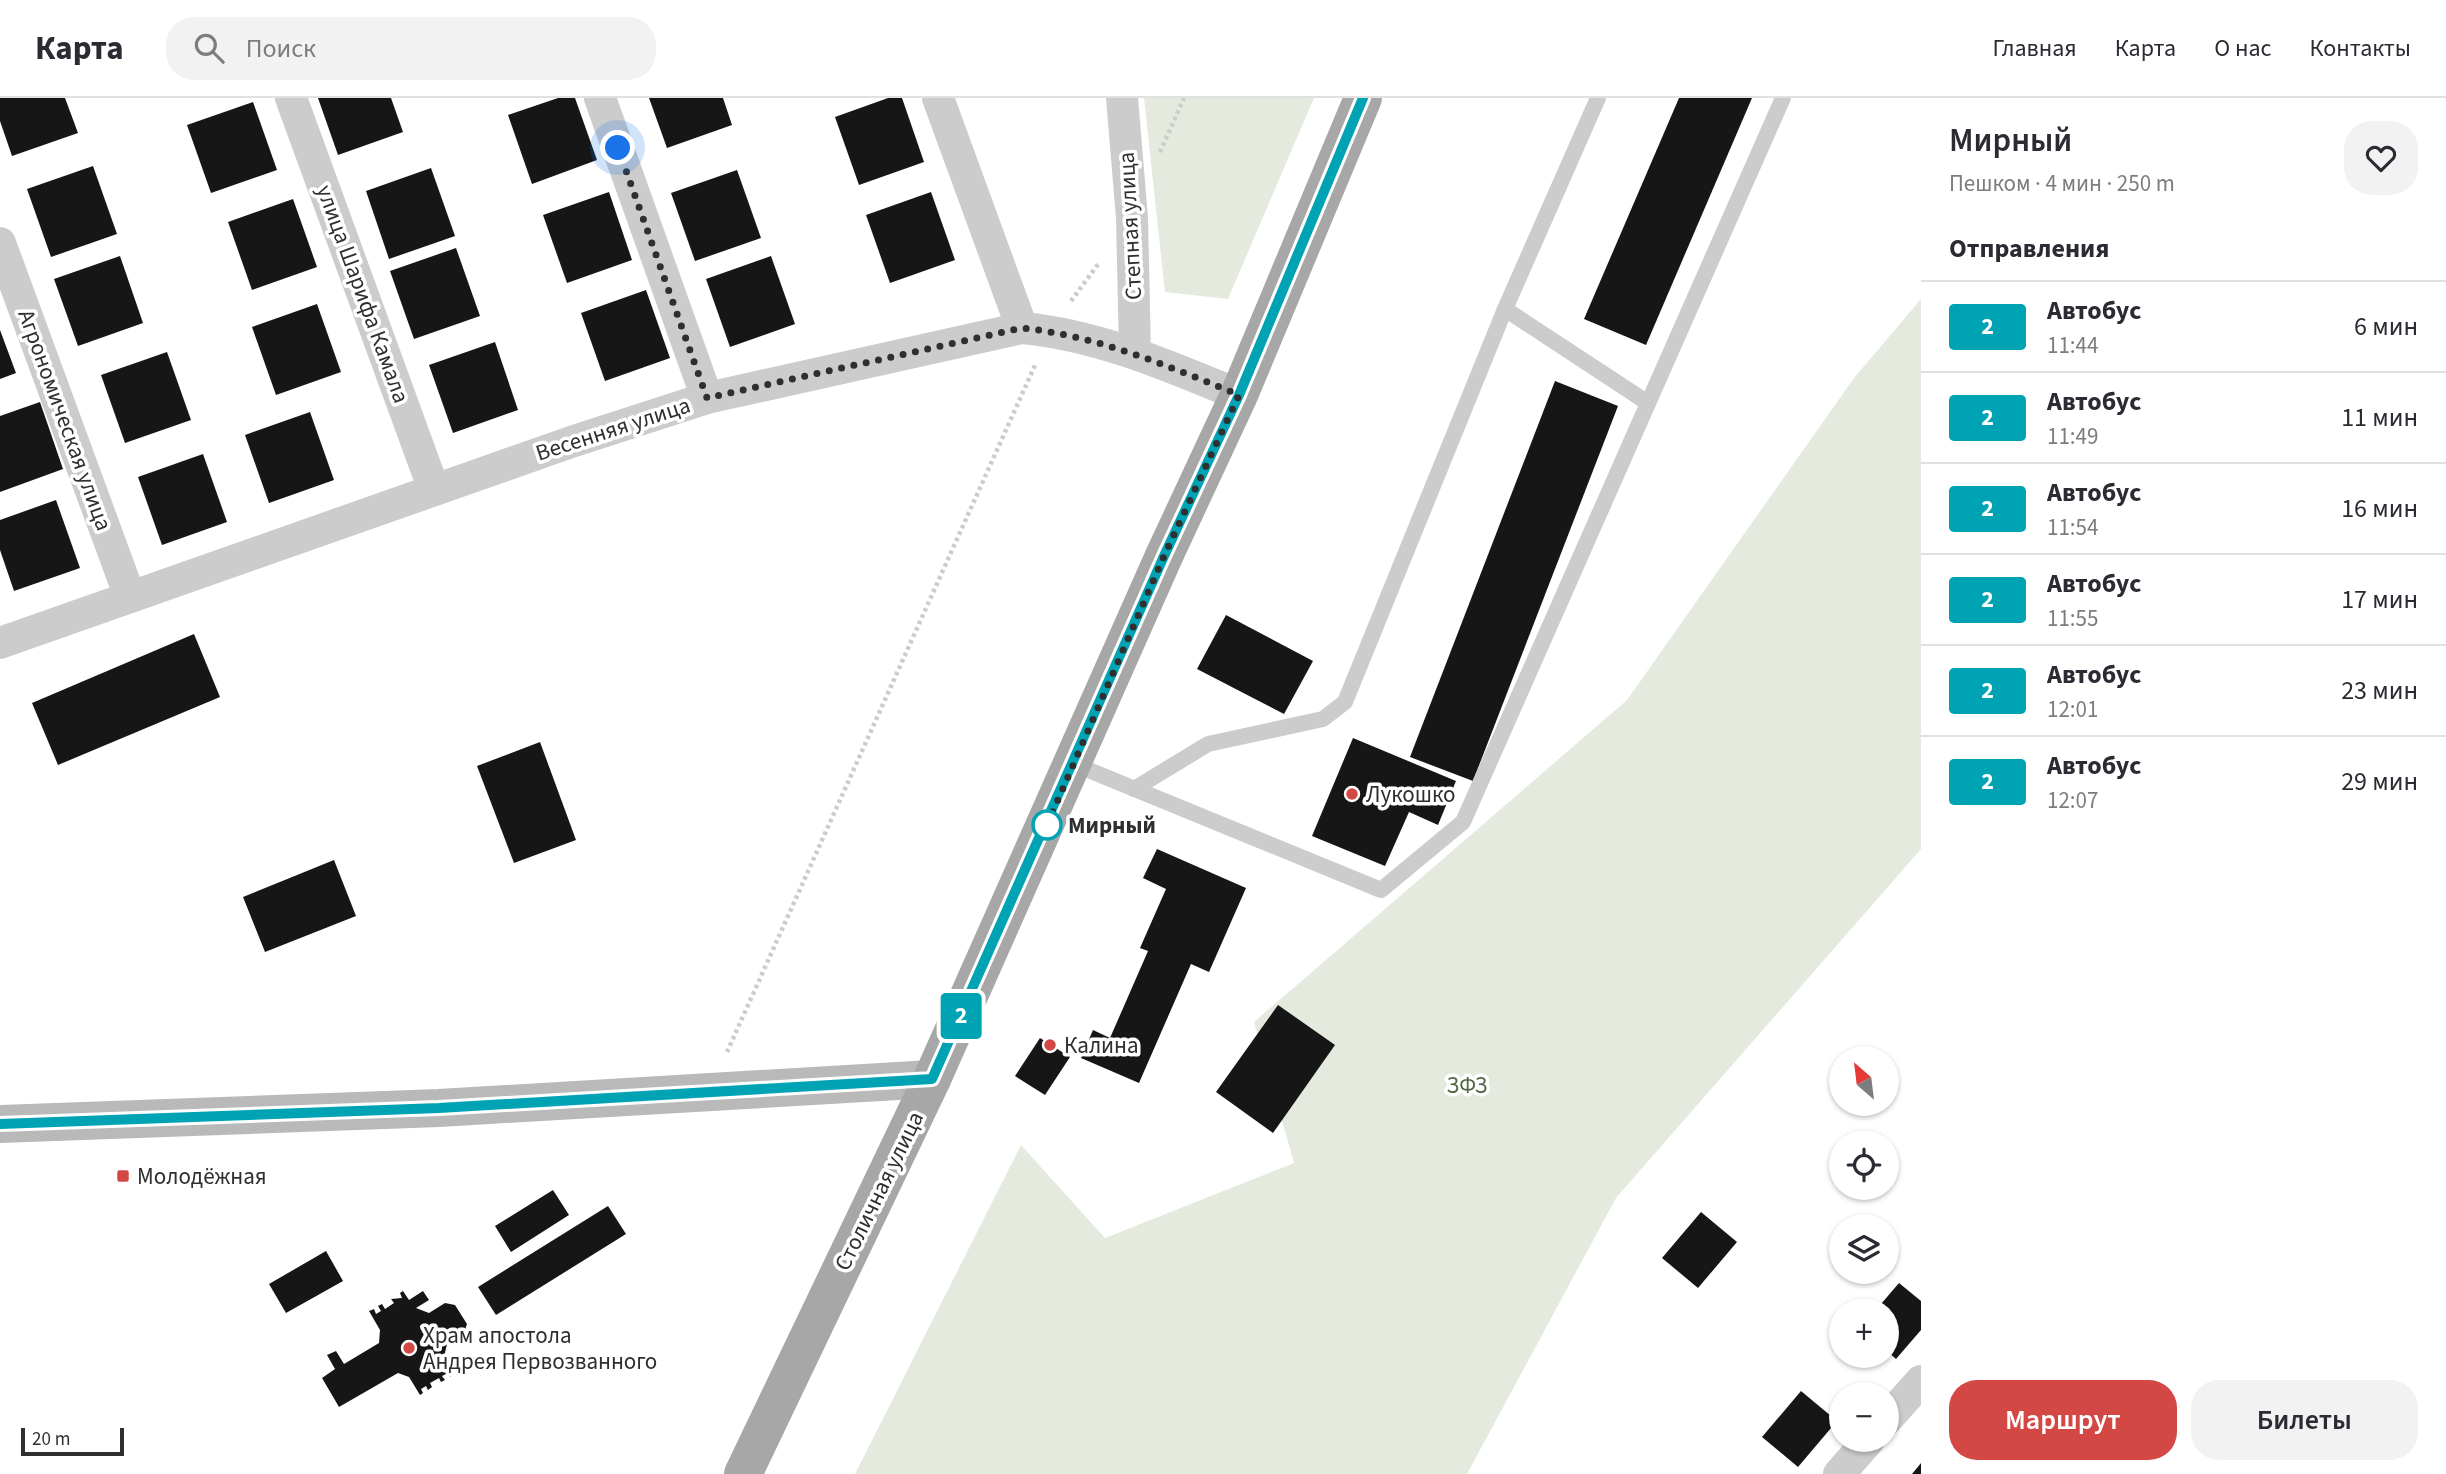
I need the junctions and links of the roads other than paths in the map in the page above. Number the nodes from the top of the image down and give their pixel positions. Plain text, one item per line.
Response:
1 (292, 98) edge
2 (600, 98) edge
3 (938, 98) edge
4 (1122, 98) edge
5 (1363, 98) edge
6 (1598, 98) edge
7 (1783, 98) edge
8 (0, 243) edge
9 (1505, 309) junction
10 (1036, 330) junction
11 (1135, 353) junction
12 (1239, 395) junction
13 (707, 398) junction
14 (1648, 403) junction
15 (435, 490) junction
16 (130, 597) junction
17 (0, 643) edge
18 (1074, 764) junction
19 (1134, 789) junction
20 (932, 1079) junction
21 (0, 1124) edge
22 (1921, 1381) edge
23 (1899, 1406) edge
24 (1858, 1452) edge
25 (743, 1474) edge
26 (1839, 1474) edge

1 - 15 street, улица Шарифа Камала
2 - 13 street
3 - 10 street
4 - 11 street, Степная улица
5 - 12 main road, Столичная улица
6 - 9 lane
7 - 14 lane
8 - 16 street, Агрономическая улица
9 - 14 lane
9 - 19 lane
10 - 11 street, Весенняя улица
10 - 13 street, Весенняя улица
11 - 12 street, Весенняя улица
12 - 18 main road, Столичная улица
13 - 15 street, Весенняя улица
14 - 19 lane
15 - 16 street, Весенняя улица
16 - 17 street, Весенняя улица
18 - 19 lane
18 - 20 main road, Столичная улица
20 - 21 main road
20 - 25 main road, Столичная улица
22 - 23 street
24 - 26 street

